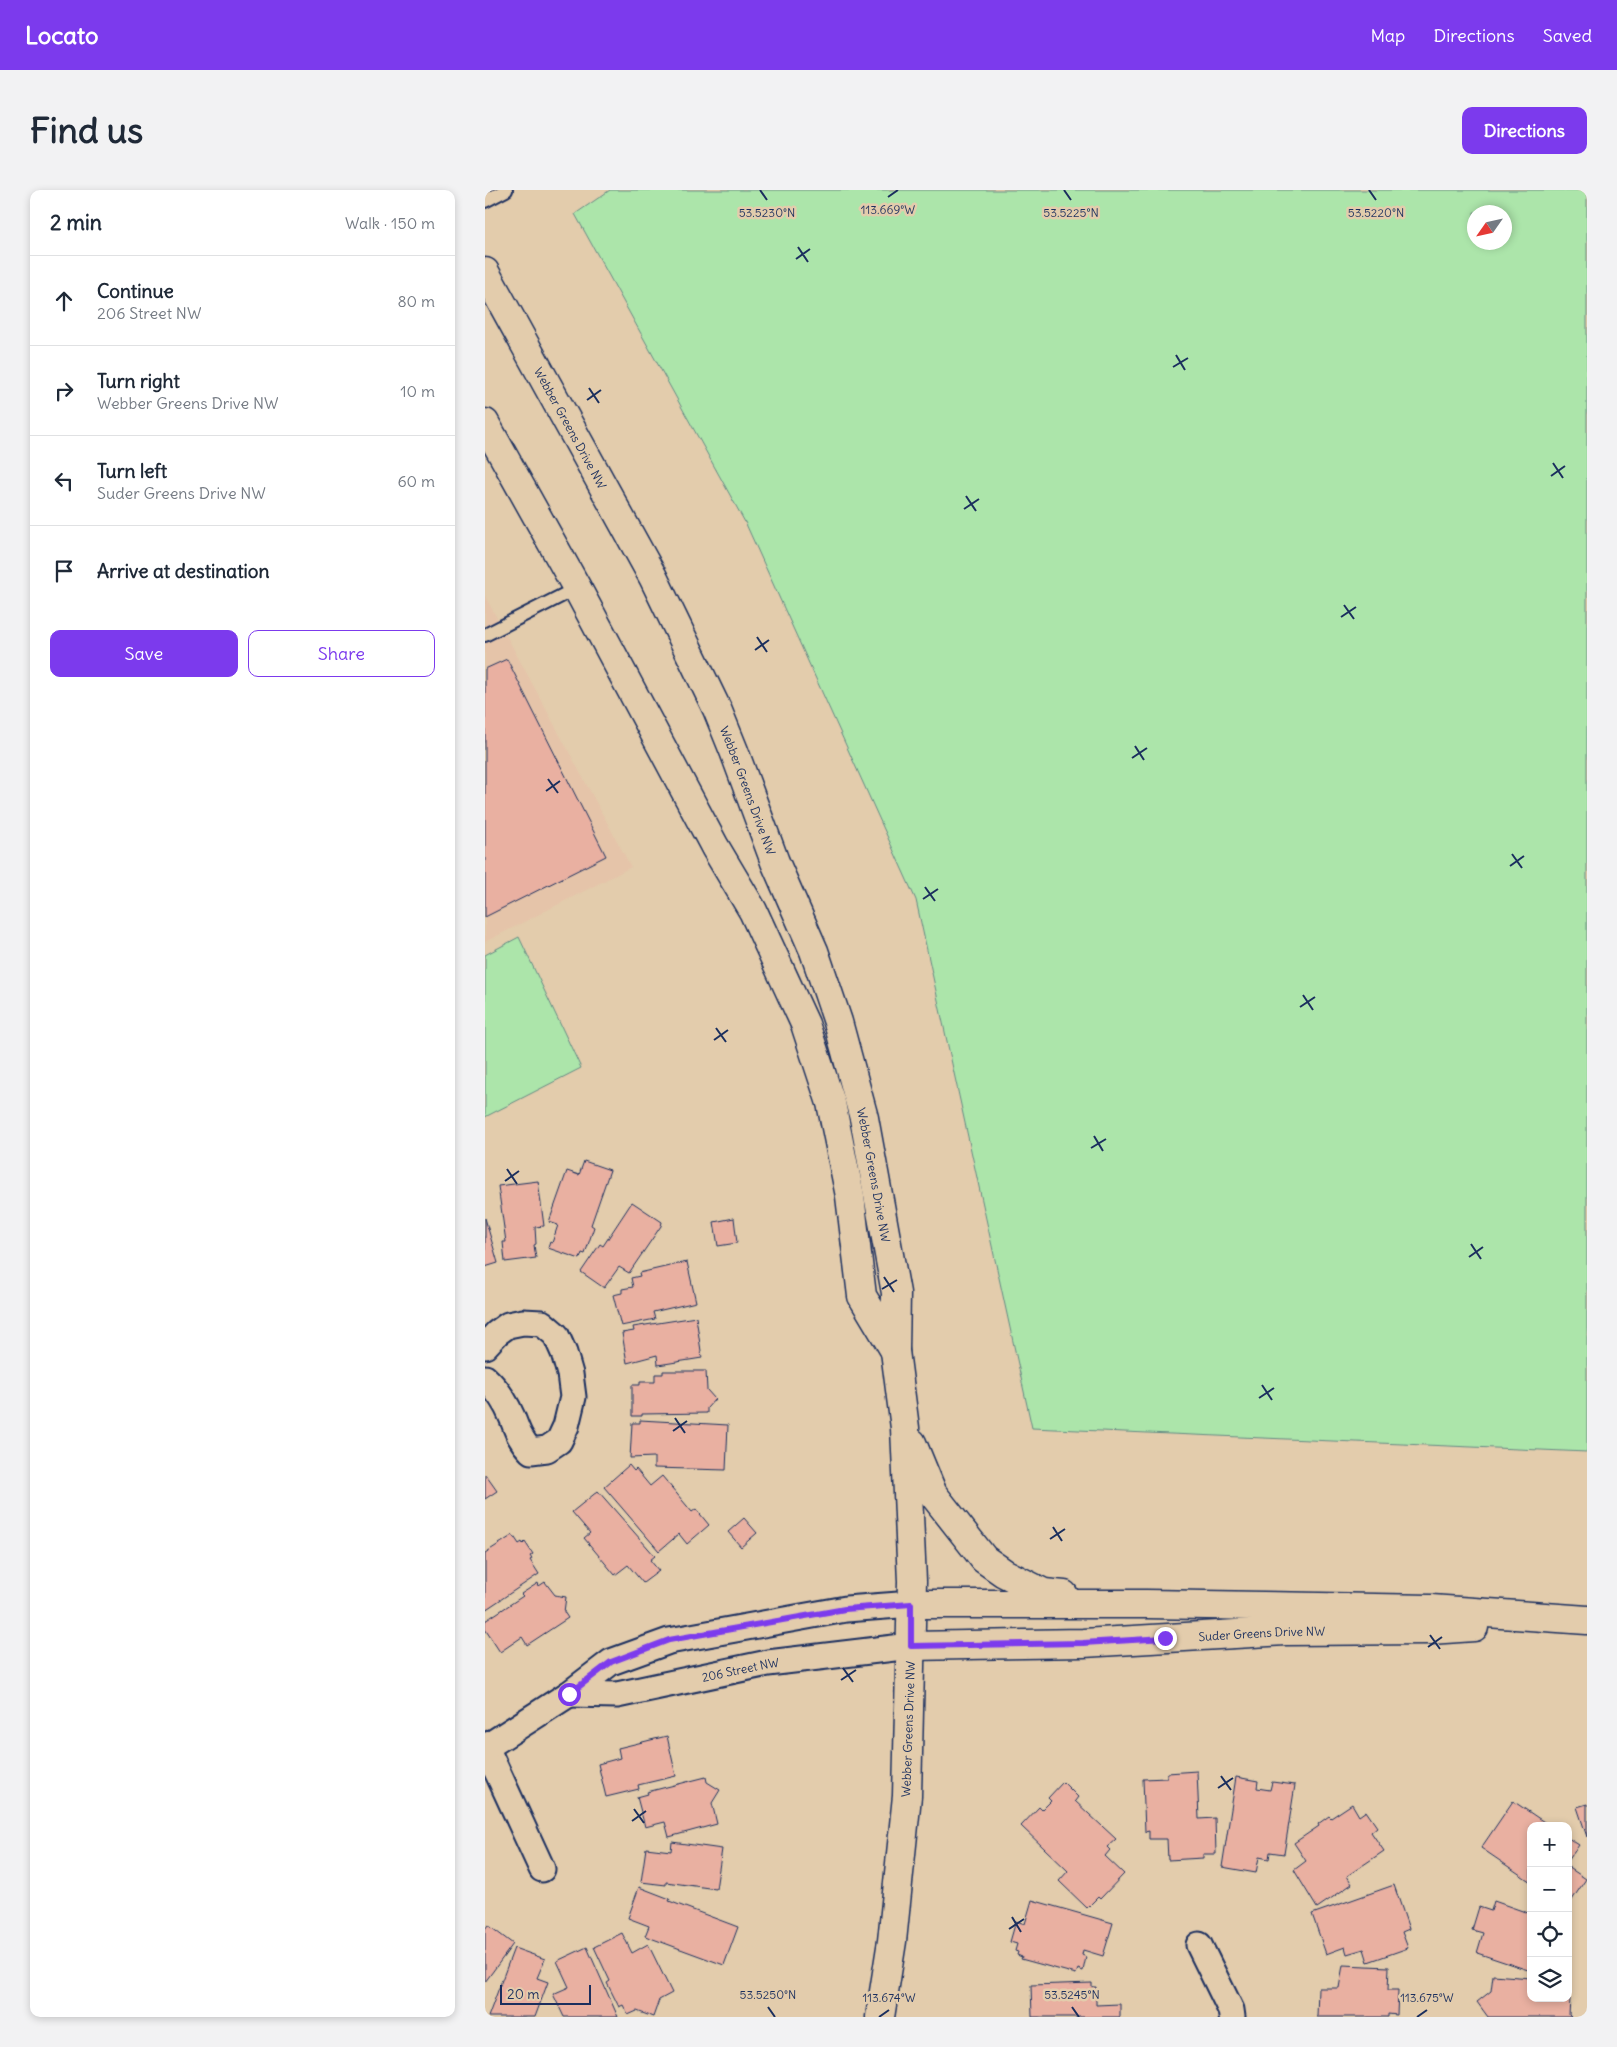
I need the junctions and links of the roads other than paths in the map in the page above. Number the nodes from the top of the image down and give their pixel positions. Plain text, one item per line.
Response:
1 (506, 190) edge
2 (485, 201) edge
3 (485, 272) edge
4 (485, 423) edge
5 (577, 588) junction
6 (485, 635) edge
7 (485, 1346) edge
8 (895, 1351) junction
9 (485, 1378) edge
10 (905, 1428) junction
11 (911, 1604) junction
12 (1147, 1604) junction
13 (1585, 1620) edge
14 (911, 1646) junction
15 (569, 1694) junction
16 (486, 1747) edge
17 (542, 1869) dead end
18 (1199, 1945) dead end
19 (880, 2017) edge
20 (1232, 2017) edge

1 - 2 lane
3 - 8 main road, Webber Greens Drive NW
4 - 5 main road, Webber Greens Drive NW
5 - 6 lane
5 - 8 main road, Webber Greens Drive NW
7 - 9 street
8 - 10 main road, Webber Greens Drive NW
10 - 11 main road, Webber Greens Drive NW
10 - 12 main road
11 - 12 main road, Suder Greens Drive NW
11 - 14 main road, Webber Greens Drive NW
11 - 15 street
12 - 13 main road, Suder Greens Drive NW
13 - 14 main road, Suder Greens Drive NW
14 - 15 street, 206 Street NW
14 - 19 main road, Webber Greens Drive NW
15 - 16 street
16 - 17 street
18 - 20 street

